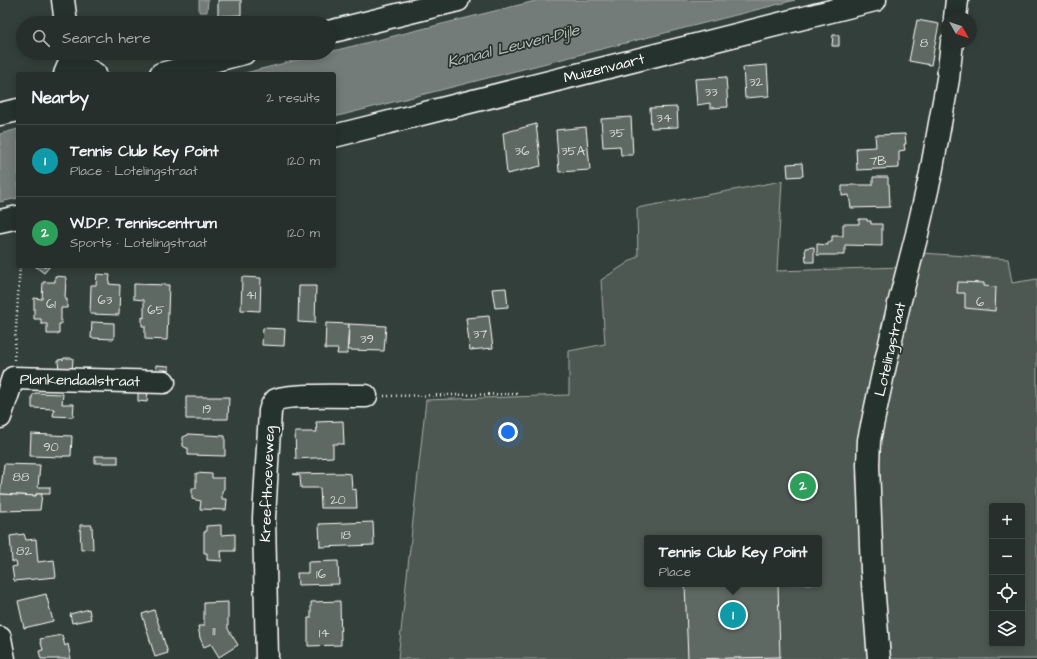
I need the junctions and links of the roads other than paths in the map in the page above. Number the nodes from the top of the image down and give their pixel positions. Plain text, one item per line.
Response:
1 (62, 0) edge
2 (458, 0) edge
3 (875, 0) edge
4 (957, 0) edge
5 (956, 12) edge
6 (65, 16) edge
7 (336, 30) edge
8 (951, 48) edge
9 (216, 60) edge
10 (68, 62) edge
11 (90, 72) edge
12 (169, 72) edge
13 (16, 110) edge
14 (0, 114) edge
15 (336, 135) edge
16 (16, 217) edge
17 (0, 221) edge
18 (164, 382) dead end
19 (366, 396) road end
20 (0, 417) edge
21 (0, 638) edge
22 (4, 659) edge
23 (267, 659) edge
24 (879, 659) edge

1 - 6 street
2 - 7 street
3 - 15 street, Muizenvaart
4 - 5 street
8 - 24 street, Lotelingstraat
9 - 12 street
10 - 11 street
13 - 14 street
16 - 17 street
18 - 20 street, Plankendaalstraat
19 - 23 street, Kreefthoeveweg
21 - 22 street

